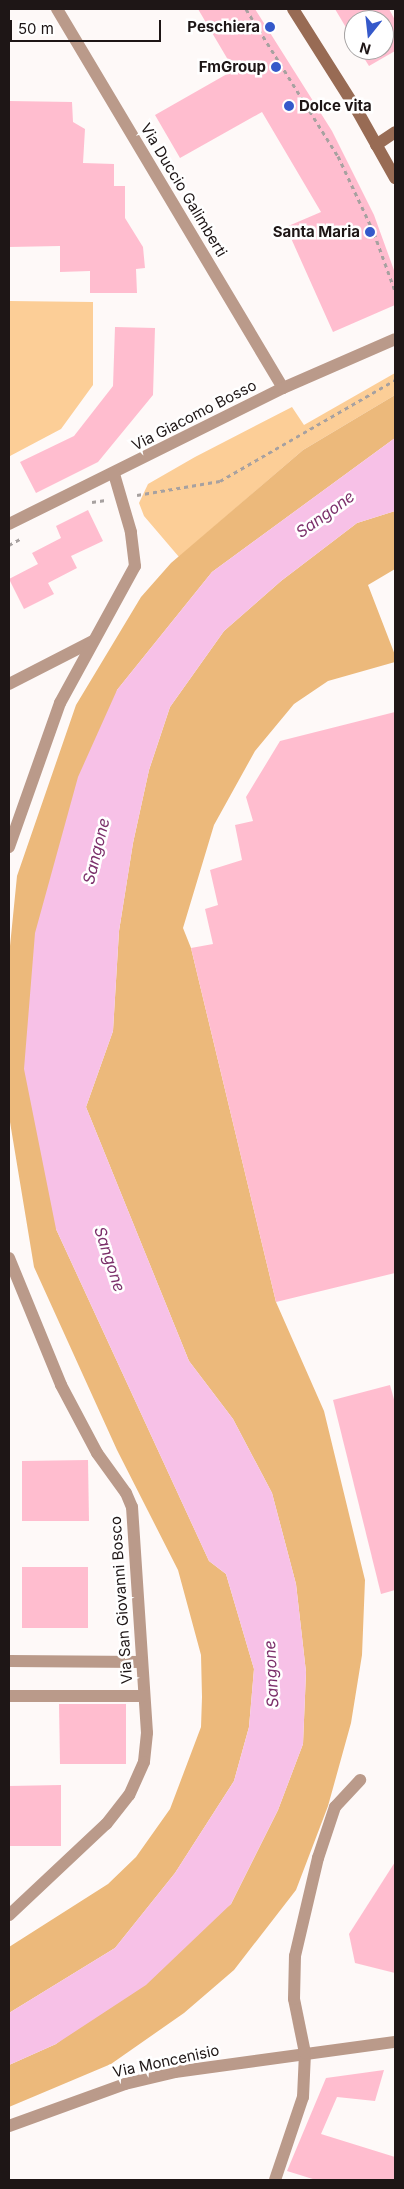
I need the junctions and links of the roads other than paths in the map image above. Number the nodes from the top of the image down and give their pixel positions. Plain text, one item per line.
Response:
1 (56, 9) edge
2 (293, 9) edge
3 (395, 132) edge
4 (376, 145) junction
5 (395, 178) edge
6 (395, 339) edge
7 (283, 388) junction
8 (114, 474) junction
9 (9, 524) edge
10 (92, 641) junction
11 (9, 684) edge
12 (9, 847) edge
13 (9, 1258) edge
14 (9, 1661) edge
15 (142, 1662) junction
16 (9, 1696) edge
17 (143, 1696) junction
18 (360, 1780) dead end
19 (9, 1915) edge
20 (395, 2042) edge
21 (305, 2053) junction
22 (9, 2126) edge
23 (275, 2180) edge

1 - 7 street, Via Duccio Galimberti
2 - 4 street
3 - 4 street
4 - 5 street
6 - 7 street, Via Giacomo Bosso
7 - 8 street, Via Giacomo Bosso
8 - 9 street, Via Giacomo Bosso
8 - 10 street
10 - 11 street
10 - 12 street
13 - 15 street, Via San Giovanni Bosco
14 - 15 street
15 - 17 street, Via San Giovanni Bosco
16 - 17 street
17 - 19 street, Via San Giovanni Bosco
18 - 21 street
20 - 21 street, Via Moncenisio
21 - 22 street, Via Moncenisio
21 - 23 street

